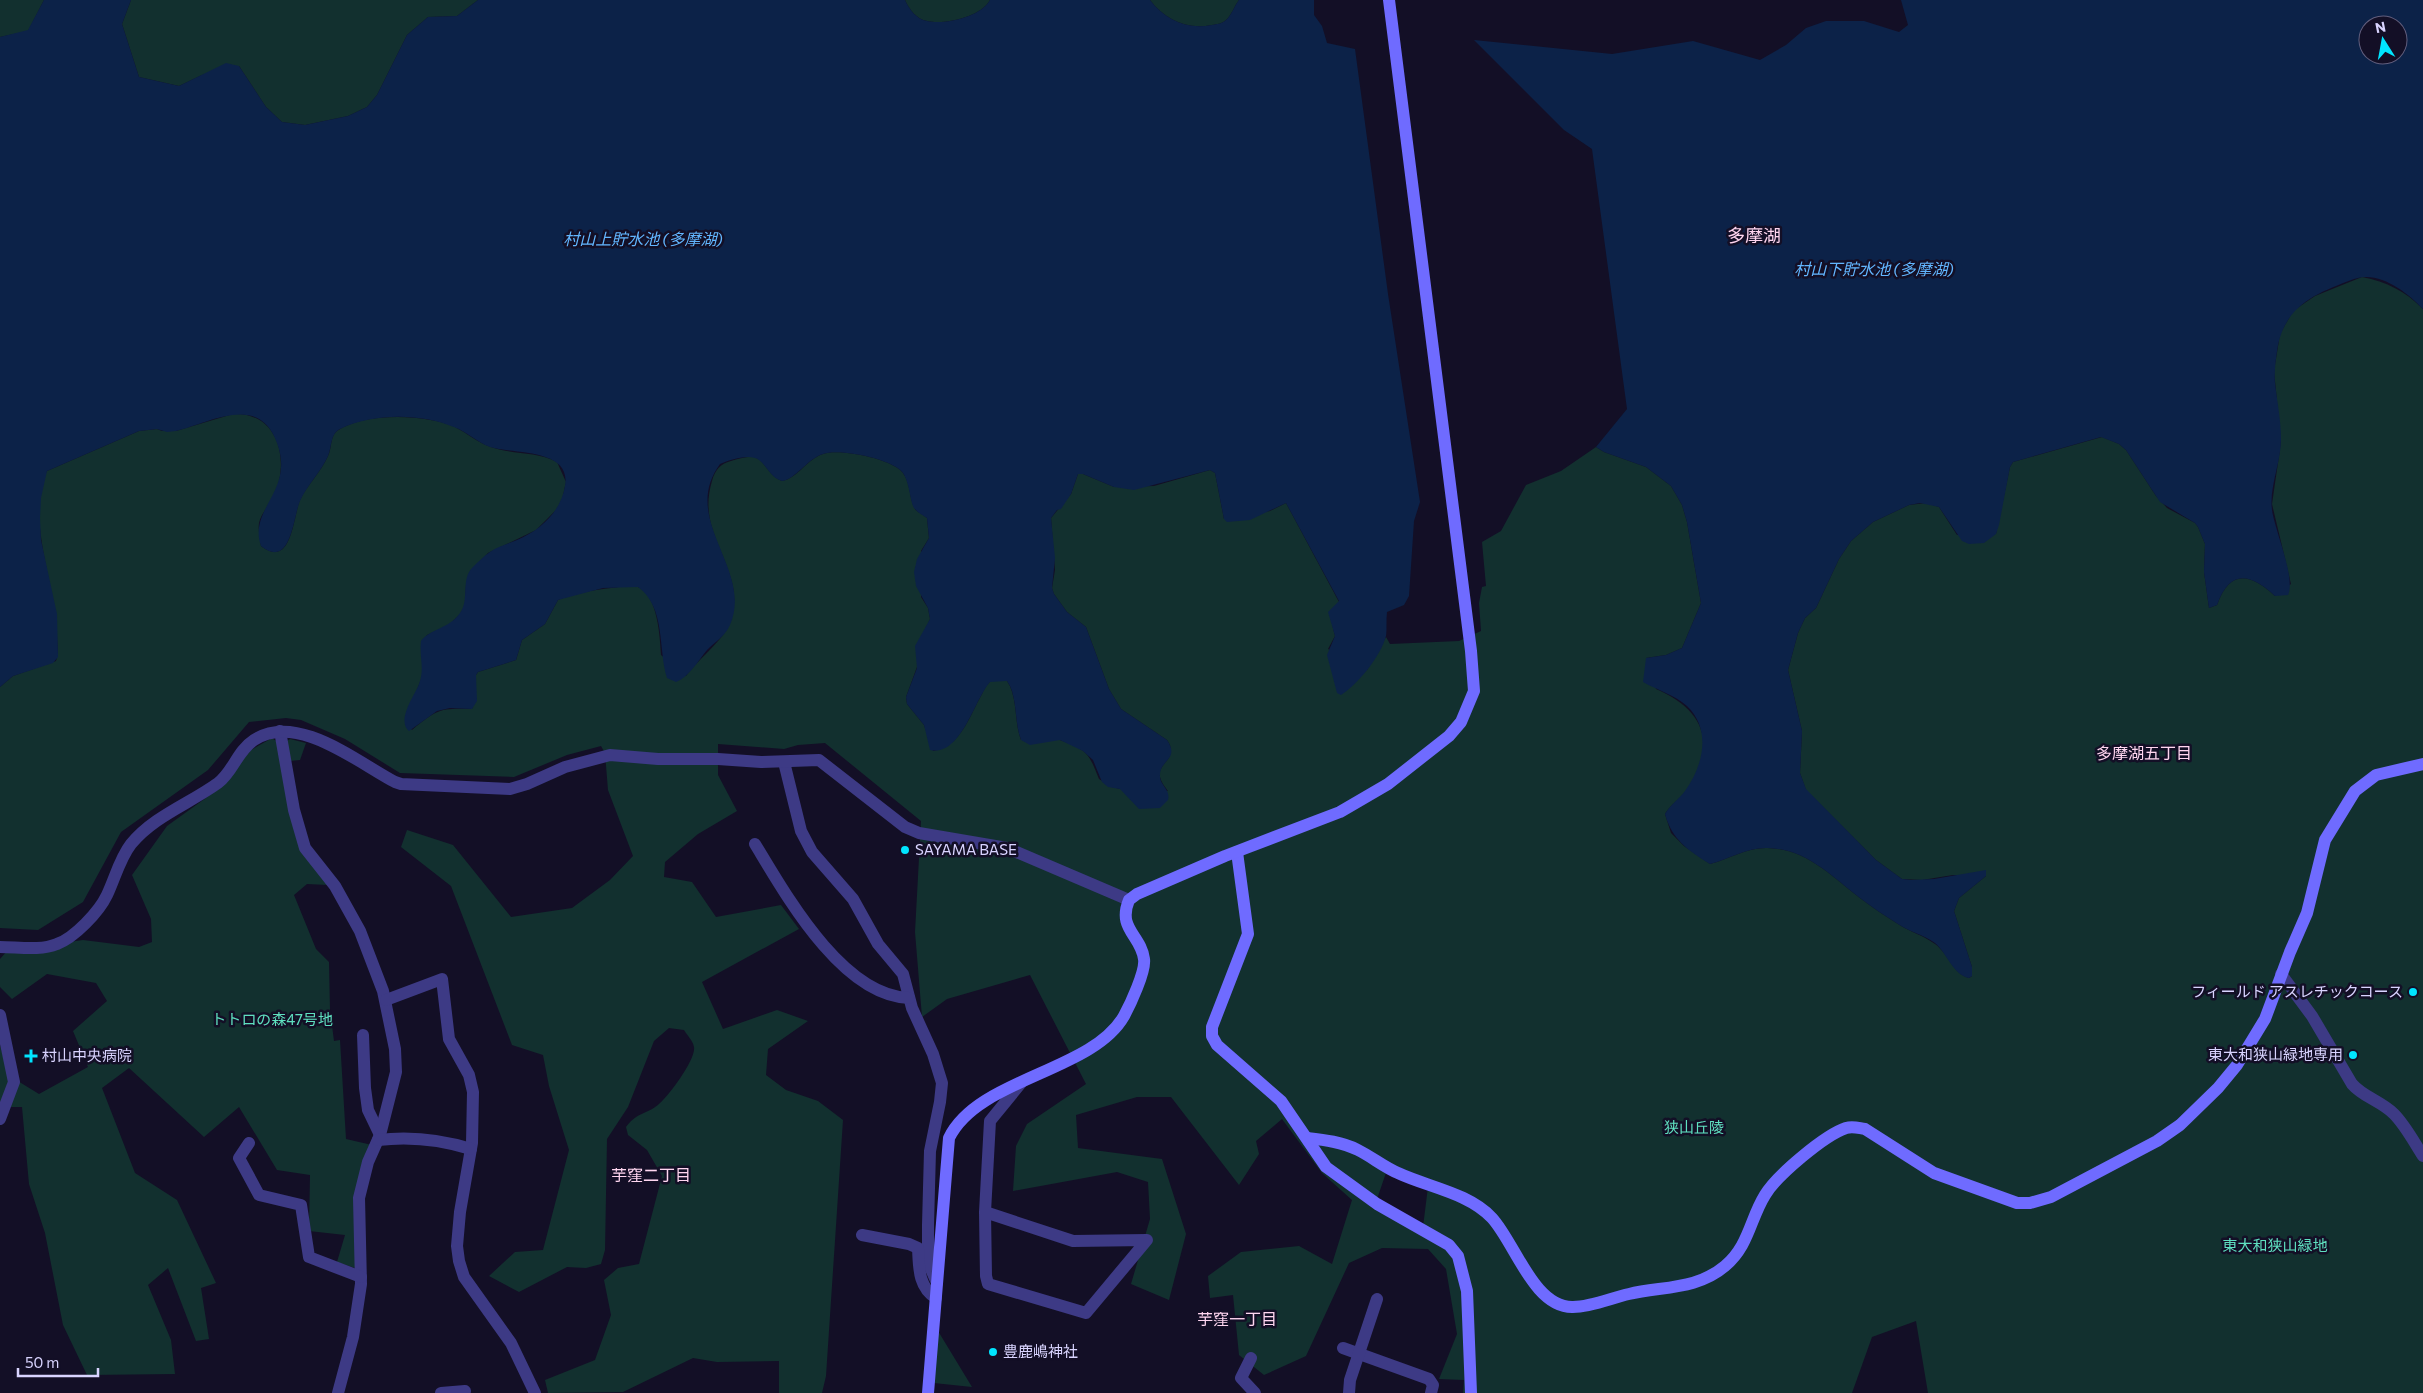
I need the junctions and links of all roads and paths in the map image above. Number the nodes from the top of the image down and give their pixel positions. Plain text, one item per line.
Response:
1 (1389, 0) edge
2 (280, 731) junction
3 (784, 762) junction
4 (2423, 764) edge
5 (755, 844) dead end
6 (1237, 852) junction
7 (1129, 900) junction
8 (0, 947) edge
9 (2281, 974) junction
10 (909, 998) junction
11 (386, 1000) junction
12 (0, 1015) edge
13 (363, 1035) dead end
14 (1021, 1083) junction
15 (0, 1119) edge
16 (379, 1138) junction
17 (1307, 1138) junction
18 (249, 1143) dead end
19 (471, 1149) junction
20 (2423, 1156) edge
21 (985, 1212) junction
22 (862, 1235) dead end
23 (361, 1277) junction
24 (937, 1283) junction
25 (936, 1298) junction
26 (1377, 1299) dead end
27 (1343, 1348) dead end
28 (1359, 1354) junction
29 (1251, 1358) dead end
30 (465, 1391) dead end
31 (338, 1393) edge
32 (441, 1393) edge
33 (536, 1393) edge
34 (928, 1393) edge
35 (1255, 1393) edge
36 (1349, 1393) edge
37 (1431, 1393) edge
38 (1471, 1393) edge

1 - 6 street
2 - 3 street
2 - 8 street
2 - 11 street
3 - 7 street
3 - 10 street
4 - 9 street
5 - 10 street
6 - 7 street
6 - 17 street
7 - 14 street
9 - 17 street
9 - 20 street
10 - 24 street
11 - 16 street
11 - 19 street
12 - 15 street
13 - 16 street
14 - 21 street
14 - 24 street
16 - 19 street
16 - 23 street
17 - 38 street
18 - 23 street
19 - 33 street
21 - 21 street
22 - 25 street
23 - 31 street
24 - 25 street
25 - 34 street
26 - 28 street
27 - 28 street
28 - 36 street
28 - 37 street
29 - 35 street
30 - 32 street

